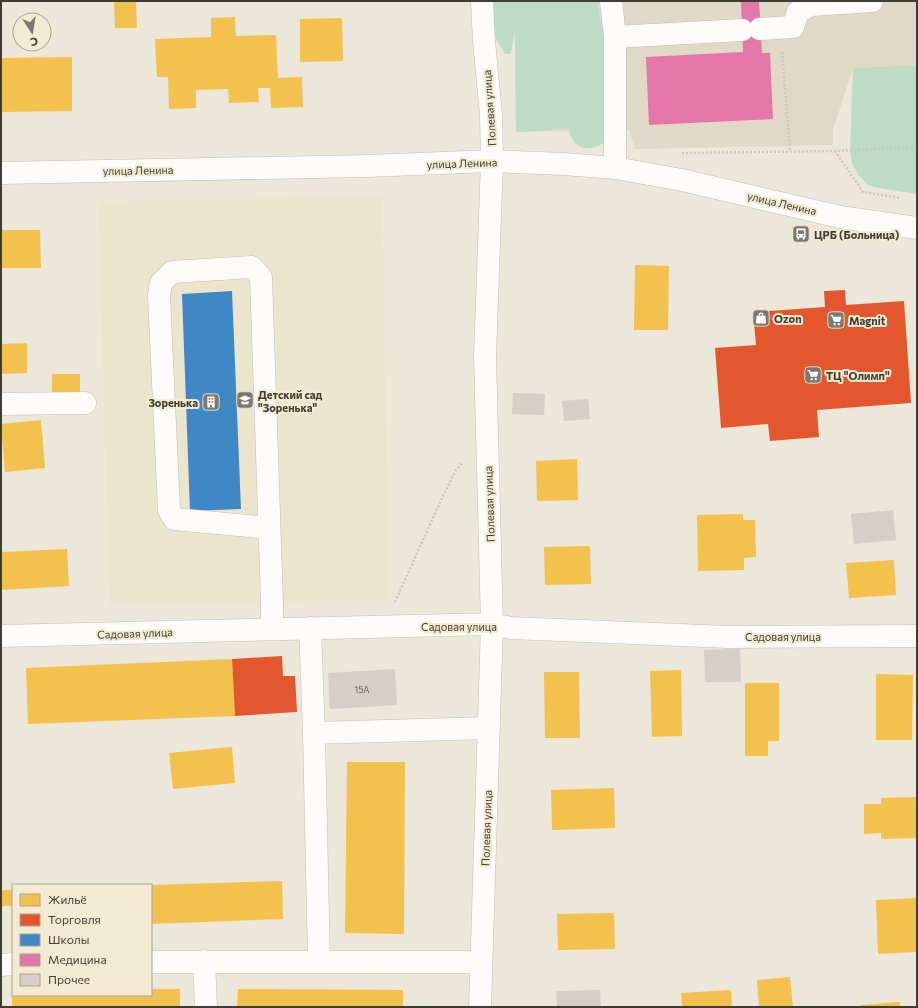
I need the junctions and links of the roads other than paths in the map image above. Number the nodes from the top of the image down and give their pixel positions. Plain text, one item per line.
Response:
1 (482, 1) edge
2 (611, 1) edge
3 (872, 1) edge
4 (615, 37) junction
5 (492, 161) junction
6 (615, 168) junction
7 (1, 173) edge
8 (917, 228) edge
9 (85, 403) dead end
10 (1, 404) edge
11 (269, 528) junction
12 (492, 624) junction
13 (310, 628) junction
14 (272, 629) junction
15 (1, 636) edge
16 (917, 636) edge
17 (489, 728) junction
18 (314, 733) junction
19 (204, 961) junction
20 (152, 962) edge
21 (319, 962) junction
22 (482, 962) junction
23 (1, 964) edge
24 (12, 964) edge
25 (206, 1007) edge
26 (480, 1007) edge

1 - 5 street, Полевая улица
2 - 4 street
3 - 4 street
4 - 6 street
5 - 6 street, улица Ленина
5 - 7 street, улица Ленина
5 - 12 street, Полевая улица
6 - 8 street, улица Ленина
9 - 10 street
11 - 11 street
11 - 14 street
12 - 13 street, Садовая улица
12 - 16 street, Садовая улица
12 - 17 street, Полевая улица
13 - 14 street, Садовая улица
13 - 18 street
14 - 15 street, Садовая улица
17 - 18 street
17 - 22 street, Полевая улица
18 - 21 street
19 - 20 street
19 - 21 street
19 - 25 street
21 - 22 street
22 - 26 street, Полевая улица
23 - 24 street

